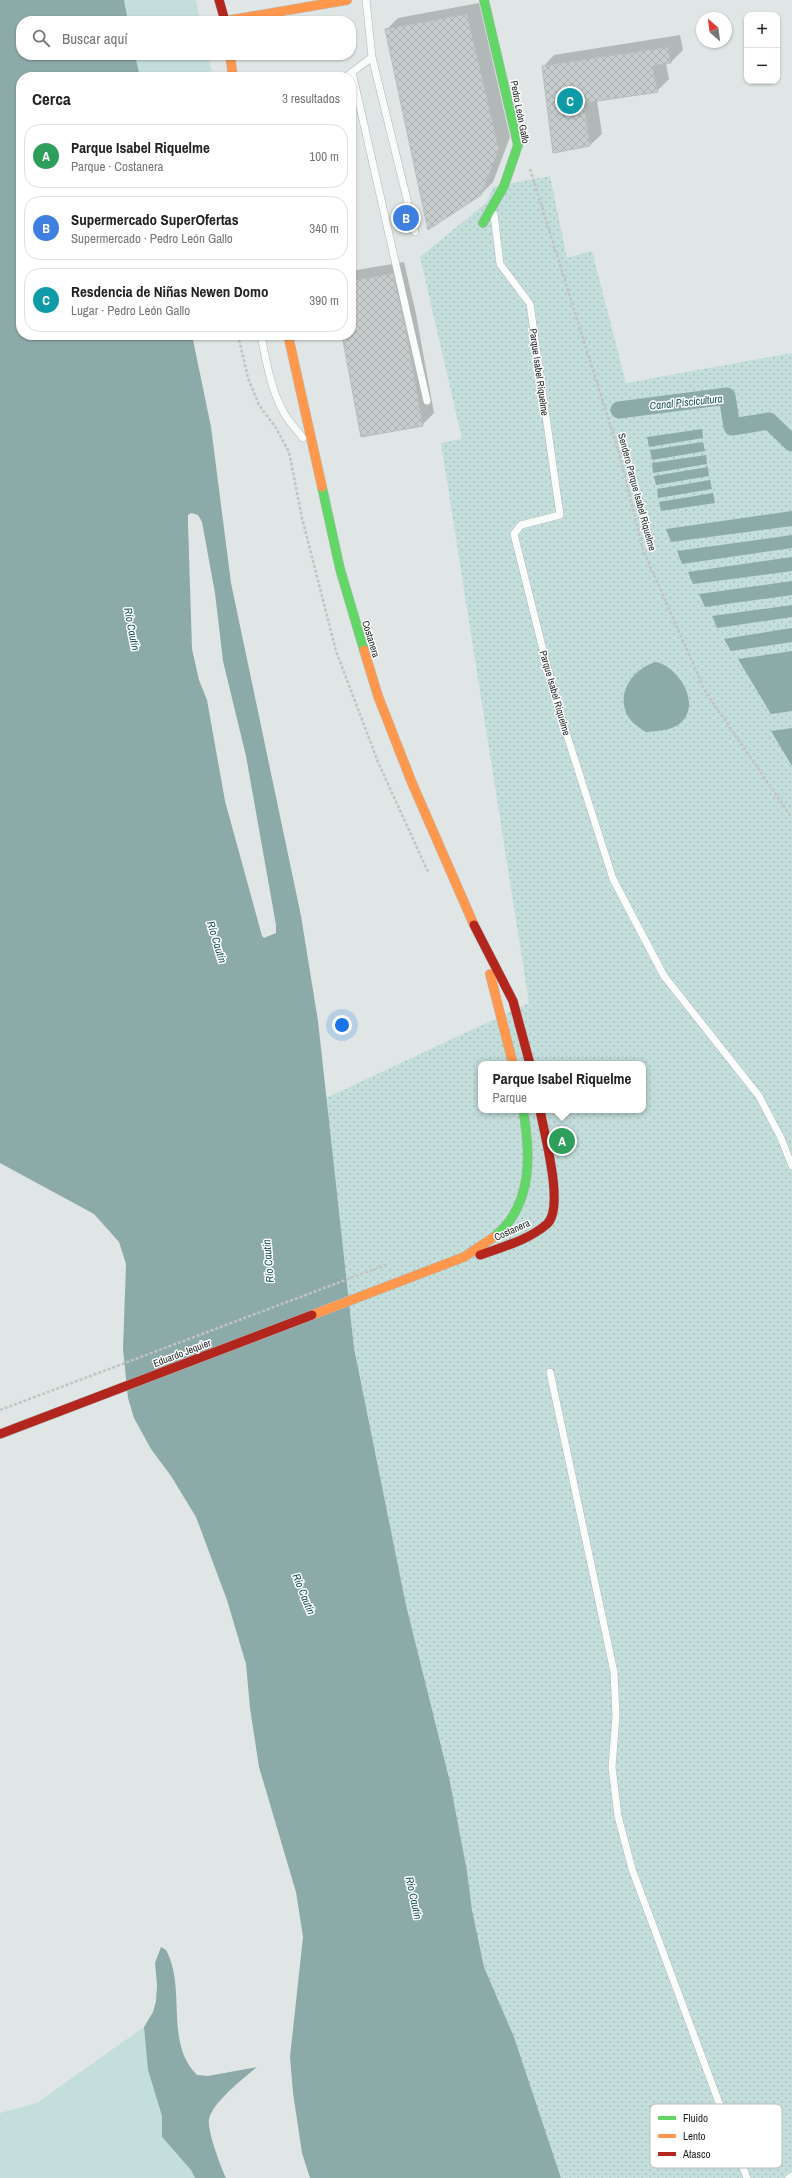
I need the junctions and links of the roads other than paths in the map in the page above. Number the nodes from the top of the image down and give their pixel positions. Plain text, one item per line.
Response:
1 (219, 0) edge
2 (346, 0) edge
3 (366, 0) edge
4 (484, 0) edge
5 (224, 16) edge
6 (254, 16) edge
7 (372, 57) junction
8 (231, 60) edge
9 (233, 72) edge
10 (352, 72) edge
11 (356, 90) edge
12 (494, 207) junction
13 (483, 222) dead end
14 (415, 232) dead end
15 (262, 340) edge
16 (289, 340) edge
17 (427, 401) dead end
18 (312, 450) junction
19 (479, 934) junction
20 (512, 1061) edge
21 (529, 1061) edge
22 (523, 1113) edge
23 (541, 1113) edge
24 (792, 1166) edge
25 (464, 1257) junction
26 (371, 1293) joint
27 (550, 1372) dead end
28 (0, 1434) edge
29 (719, 2104) edge
30 (743, 2168) edge
31 (792, 2176) edge
32 (747, 2178) edge
33 (789, 2178) edge

1 - 5 main road
2 - 6 main road
3 - 7 lane
4 - 12 main road, Pedro León Gallo
7 - 10 lane
7 - 14 lane
8 - 9 main road
11 - 17 lane
12 - 13 main road, Pedro León Gallo
12 - 24 lane, Parque Isabel Riquelme
15 - 18 lane
16 - 18 main road, Costanera
18 - 19 main road, Costanera
19 - 20 main road, Costanera
19 - 21 main road, Costanera
22 - 25 main road, Costanera
23 - 25 main road, Costanera
25 - 26 main road, Costanera
26 - 28 main road, Eduardo Jequier
27 - 29 lane
30 - 32 lane
31 - 33 lane

